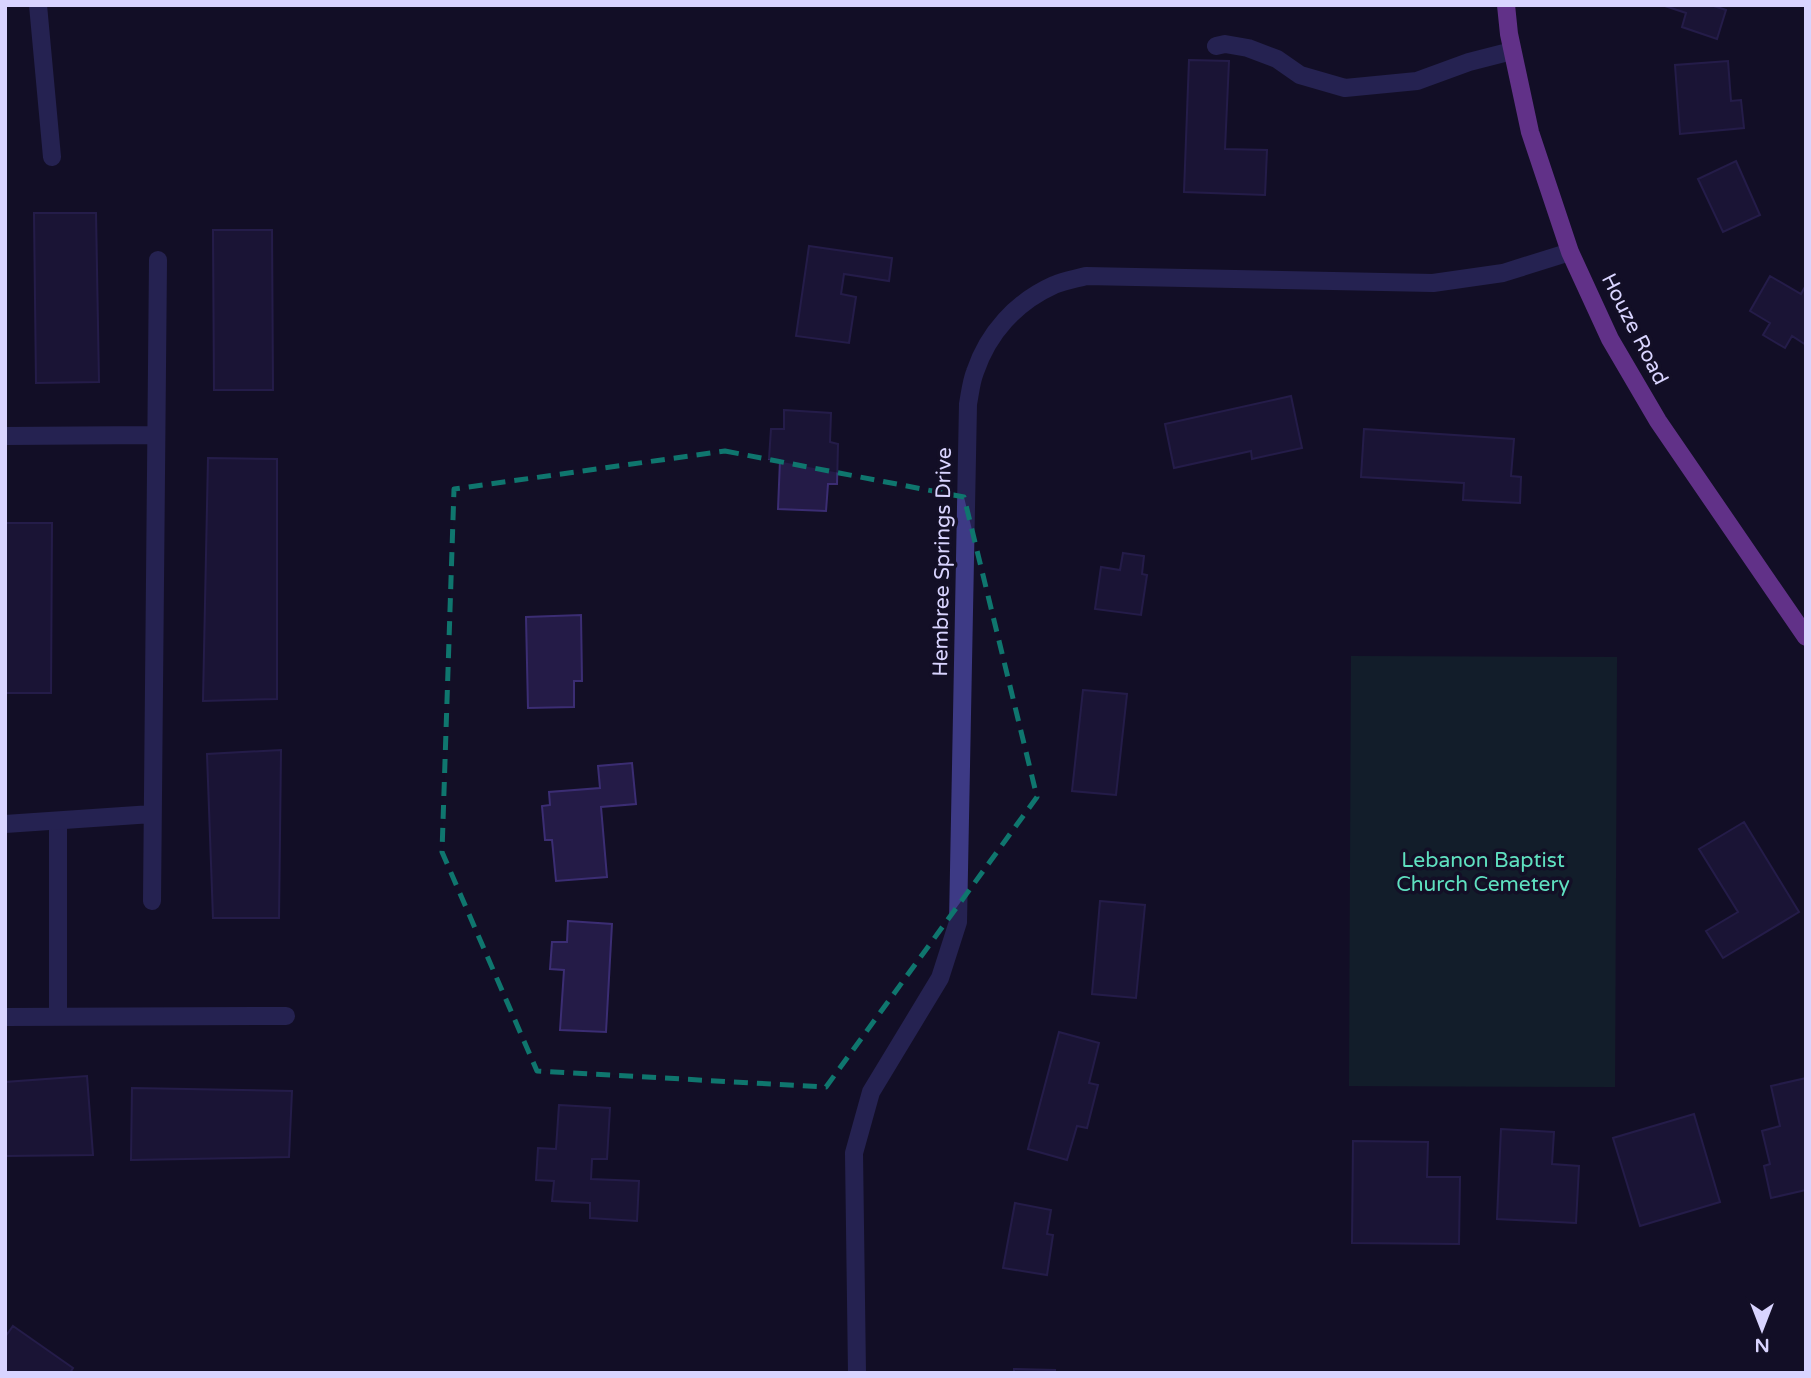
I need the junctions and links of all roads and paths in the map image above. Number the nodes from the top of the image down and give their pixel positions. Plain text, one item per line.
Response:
1 (38, 5) edge
2 (1506, 5) edge
3 (1216, 46) dead end
4 (1512, 51) junction
5 (52, 157) dead end
6 (1570, 252) junction
7 (158, 260) dead end
8 (156, 435) junction
9 (5, 436) edge
10 (1806, 637) edge
11 (152, 814) junction
12 (58, 821) junction
13 (5, 824) edge
14 (152, 901) dead end
15 (58, 1016) junction
16 (286, 1016) dead end
17 (5, 1017) edge
18 (857, 1373) edge

1 - 5 street
2 - 4 main road, Houze Road
3 - 4 street
4 - 6 main road, Houze Road
6 - 10 main road, Houze Road
6 - 18 street, Hembree Springs Drive
7 - 8 street
8 - 9 street
8 - 11 street
11 - 12 street
11 - 14 street
12 - 13 street
12 - 15 street
15 - 16 street
15 - 17 street

